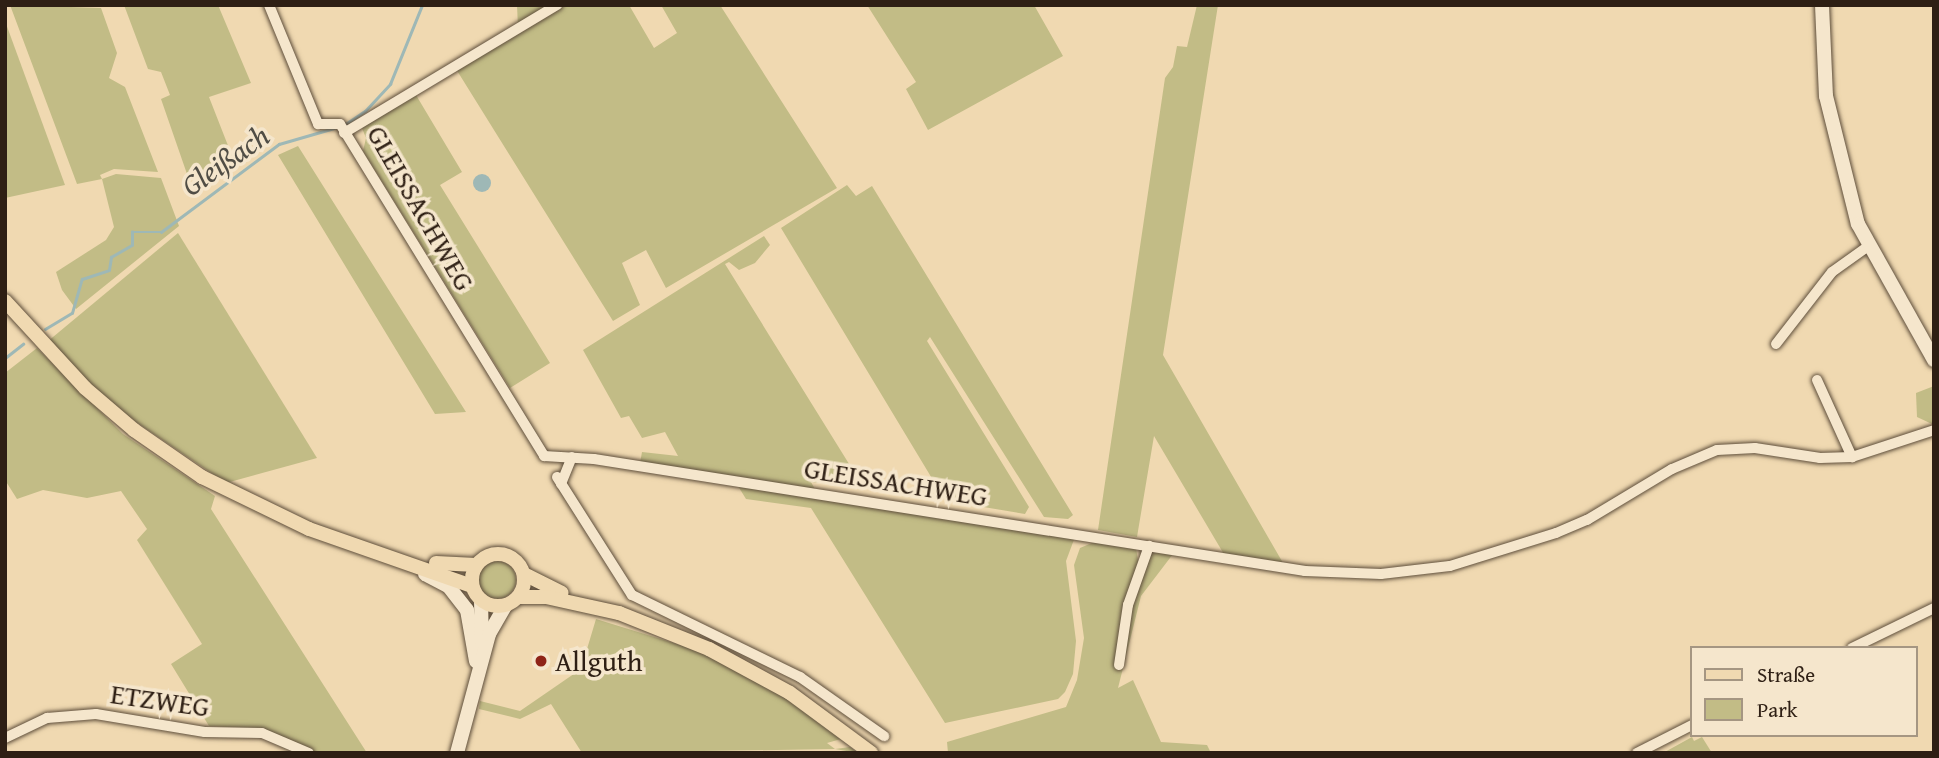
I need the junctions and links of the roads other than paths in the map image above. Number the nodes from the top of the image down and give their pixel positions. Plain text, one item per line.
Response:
1 (269, 5) edge
2 (557, 5) edge
3 (1822, 5) edge
4 (342, 128) junction
5 (1867, 247) junction
6 (5, 301) edge
7 (1929, 343) edge
8 (1776, 344) dead end
9 (1934, 360) edge
10 (1817, 380) dead end
11 (1934, 430) edge
12 (572, 457) junction
13 (1853, 457) junction
14 (1149, 546) junction
15 (406, 562) junction
16 (476, 565) junction
17 (524, 574) junction
18 (472, 586) junction
19 (519, 597) junction
20 (481, 601) junction
21 (505, 606) junction
22 (1934, 608) edge
23 (619, 613) junction
24 (1856, 646) edge
25 (477, 661) junction
26 (1119, 664) dead end
27 (467, 717) junction
28 (1690, 726) edge
29 (884, 736) dead end
30 (5, 738) edge
31 (309, 753) edge
32 (457, 753) edge
33 (871, 753) edge
34 (1637, 753) edge

1 - 4 street
2 - 4 street, GLEISSACHWEG
3 - 5 street
4 - 12 street, GLEISSACHWEG
5 - 7 street
5 - 8 street
6 - 15 main road
7 - 9 street
10 - 13 street
11 - 13 street, GLEISSACHWEG
12 - 14 street, GLEISSACHWEG
12 - 29 street
13 - 14 street, GLEISSACHWEG
14 - 26 street
15 - 16 main road
15 - 18 main road
15 - 25 street
16 - 17 main road
16 - 18 main road
17 - 19 main road
17 - 23 main road
18 - 20 main road
19 - 21 main road
19 - 23 main road
20 - 21 main road
20 - 25 street
21 - 27 street
22 - 24 street
23 - 33 main road
25 - 27 street
27 - 32 street
28 - 34 street
30 - 31 street, ETZWEG

